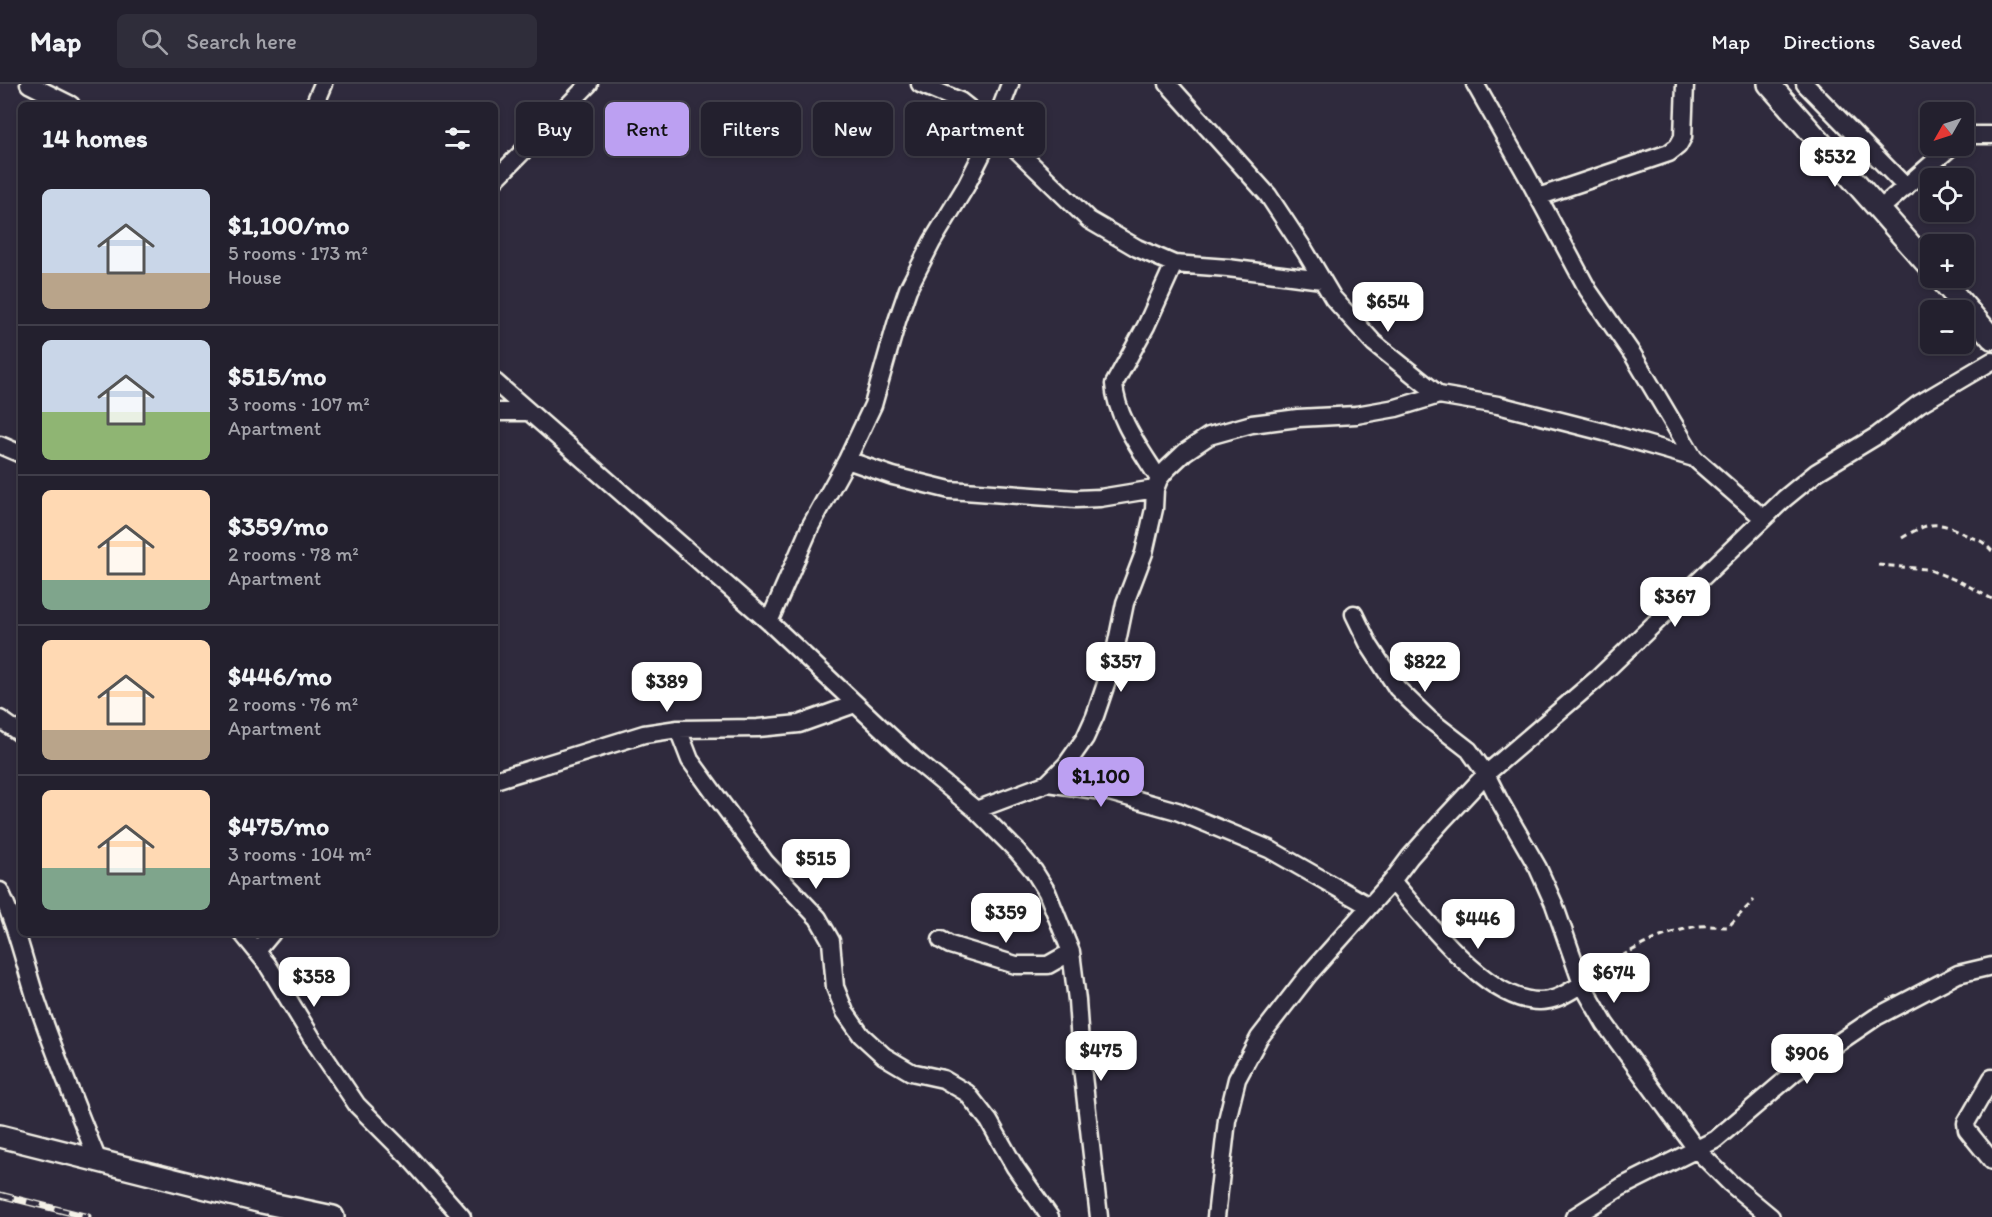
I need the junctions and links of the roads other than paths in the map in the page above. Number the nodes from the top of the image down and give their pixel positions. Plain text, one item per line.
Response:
1 (29, 84) edge
2 (323, 84) edge
3 (589, 84) edge
4 (920, 84) edge
5 (1010, 84) edge
6 (1168, 84) edge
7 (1475, 84) edge
8 (1685, 84) edge
9 (1769, 84) edge
10 (1805, 84) edge
11 (65, 102) edge
12 (315, 102) edge
13 (961, 102) edge
14 (1003, 102) edge
15 (1974, 135) edge
16 (1992, 135) edge
17 (981, 156) edge
18 (1023, 156) edge
19 (1941, 156) edge
20 (498, 177) edge
21 (1906, 188) junction
22 (1538, 197) junction
23 (1880, 209) junction
24 (1920, 255) edge
25 (1174, 264) junction
26 (1322, 280) junction
27 (1949, 288) edge
28 (1992, 338) edge
29 (1992, 361) edge
30 (498, 385) edge
31 (1439, 395) junction
32 (498, 412) edge
33 (529, 412) junction
34 (0, 445) edge
35 (18, 453) edge
36 (1694, 458) junction
37 (847, 460) junction
38 (1157, 484) junction
39 (1763, 518) junction
40 (1354, 614) dead end
41 (769, 622) junction
42 (855, 704) junction
43 (0, 719) edge
44 (678, 729) junction
45 (18, 732) edge
46 (1486, 774) junction
47 (498, 779) edge
48 (1048, 783) junction
49 (976, 810) junction
50 (1392, 881) junction
51 (0, 891) edge
52 (1369, 906) junction
53 (244, 936) edge
54 (270, 936) edge
55 (941, 940) dead end
56 (257, 951) junction
57 (1071, 952) junction
58 (1992, 966) edge
59 (1582, 984) junction
60 (1992, 1078) edge
61 (0, 1136) edge
62 (1697, 1150) junction
63 (98, 1161) junction
64 (1992, 1161) edge
65 (333, 1217) edge
66 (462, 1217) edge
67 (1050, 1217) edge
68 (1099, 1217) edge
69 (1216, 1217) edge
70 (1574, 1217) edge
71 (1771, 1217) edge

1 - 11 street
2 - 12 street
3 - 20 street
4 - 13 street
5 - 14 street
6 - 26 street
7 - 22 street
8 - 22 street
9 - 23 street
10 - 21 street
15 - 16 street
17 - 37 street
18 - 25 street
19 - 21 street
21 - 23 street
22 - 36 street
23 - 24 street
25 - 26 street
25 - 38 street
26 - 31 street
27 - 28 street
29 - 39 street
30 - 33 street
31 - 36 street
31 - 38 street
32 - 33 street
33 - 41 street
34 - 35 street
36 - 39 street
37 - 38 street
37 - 41 street
38 - 48 street
39 - 46 street
40 - 46 street
41 - 42 street
42 - 44 street
42 - 49 street
43 - 45 street
44 - 47 street
44 - 67 street
46 - 50 street
46 - 59 street
48 - 49 street
48 - 52 street
49 - 57 street
50 - 52 street
50 - 59 street
51 - 63 street
52 - 69 street
53 - 56 street
54 - 56 street
55 - 57 street
56 - 66 street
57 - 68 street
58 - 62 street
59 - 62 street
60 - 64 street
61 - 63 street
62 - 70 street
62 - 71 street
63 - 65 street

